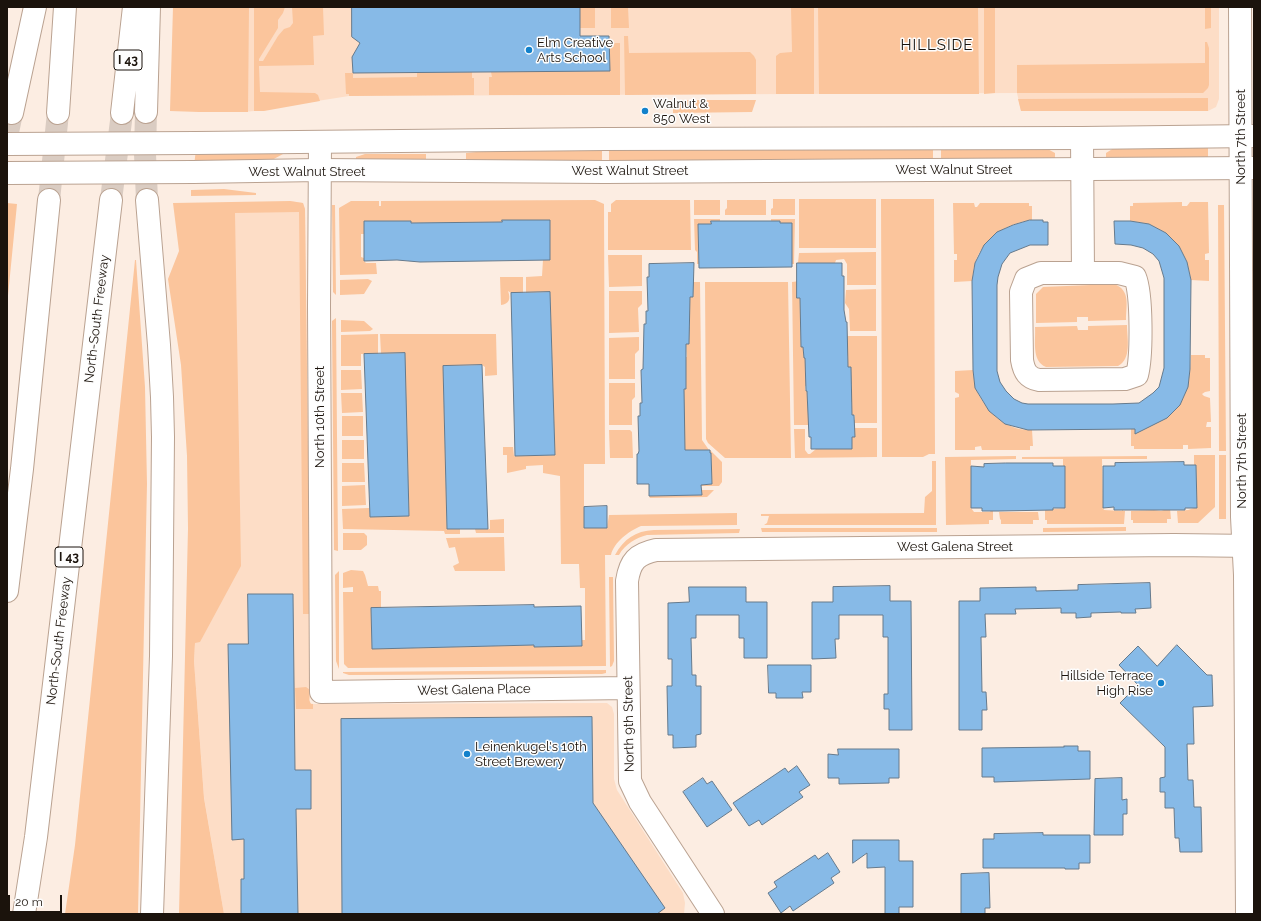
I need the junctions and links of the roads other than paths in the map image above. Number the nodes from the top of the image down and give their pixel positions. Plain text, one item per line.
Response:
1 (35, 7) edge
2 (65, 7) edge
3 (134, 7) edge
4 (149, 7) edge
5 (1240, 7) edge
6 (146, 112) tunnel mouth
7 (12, 113) tunnel mouth
8 (58, 113) tunnel mouth
9 (122, 113) tunnel mouth
10 (1247, 136) edge
11 (1082, 138) junction
12 (320, 142) junction
13 (7, 144) edge
14 (1247, 168) edge
15 (1082, 169) junction
16 (319, 170) junction
17 (7, 173) edge
18 (49, 200) tunnel mouth
19 (111, 200) tunnel mouth
20 (147, 200) tunnel mouth
21 (1083, 273) junction
22 (1249, 546) edge
23 (656, 550) joint
24 (7, 591) edge
25 (628, 688) junction
26 (321, 692) joint
27 (24, 914) edge
28 (152, 914) edge
29 (713, 914) edge
30 (1247, 914) edge

1 - 7 main road
2 - 8 main road
3 - 9 main road, I 43
4 - 6 main road
5 - 10 main road, North 7th Street
10 - 11 main road
10 - 14 main road, North 7th Street
11 - 12 main road
11 - 15 main road
12 - 13 main road, bridge
12 - 16 main road, North 10th Street
14 - 15 main road, West Walnut Street
14 - 22 main road, North 7th Street
15 - 16 main road, West Walnut Street
15 - 21 main road
16 - 17 main road, West Walnut Street, bridge
16 - 26 main road, North 10th Street
18 - 24 main road
19 - 27 main road, North-South Freeway / I 43
20 - 28 main road
21 - 21 main road
22 - 23 main road, West Galena Street
22 - 30 main road, North 7th Street
23 - 25 main road, North 9th Street
25 - 26 main road, West Galena Place
25 - 29 main road, North 9th Street

